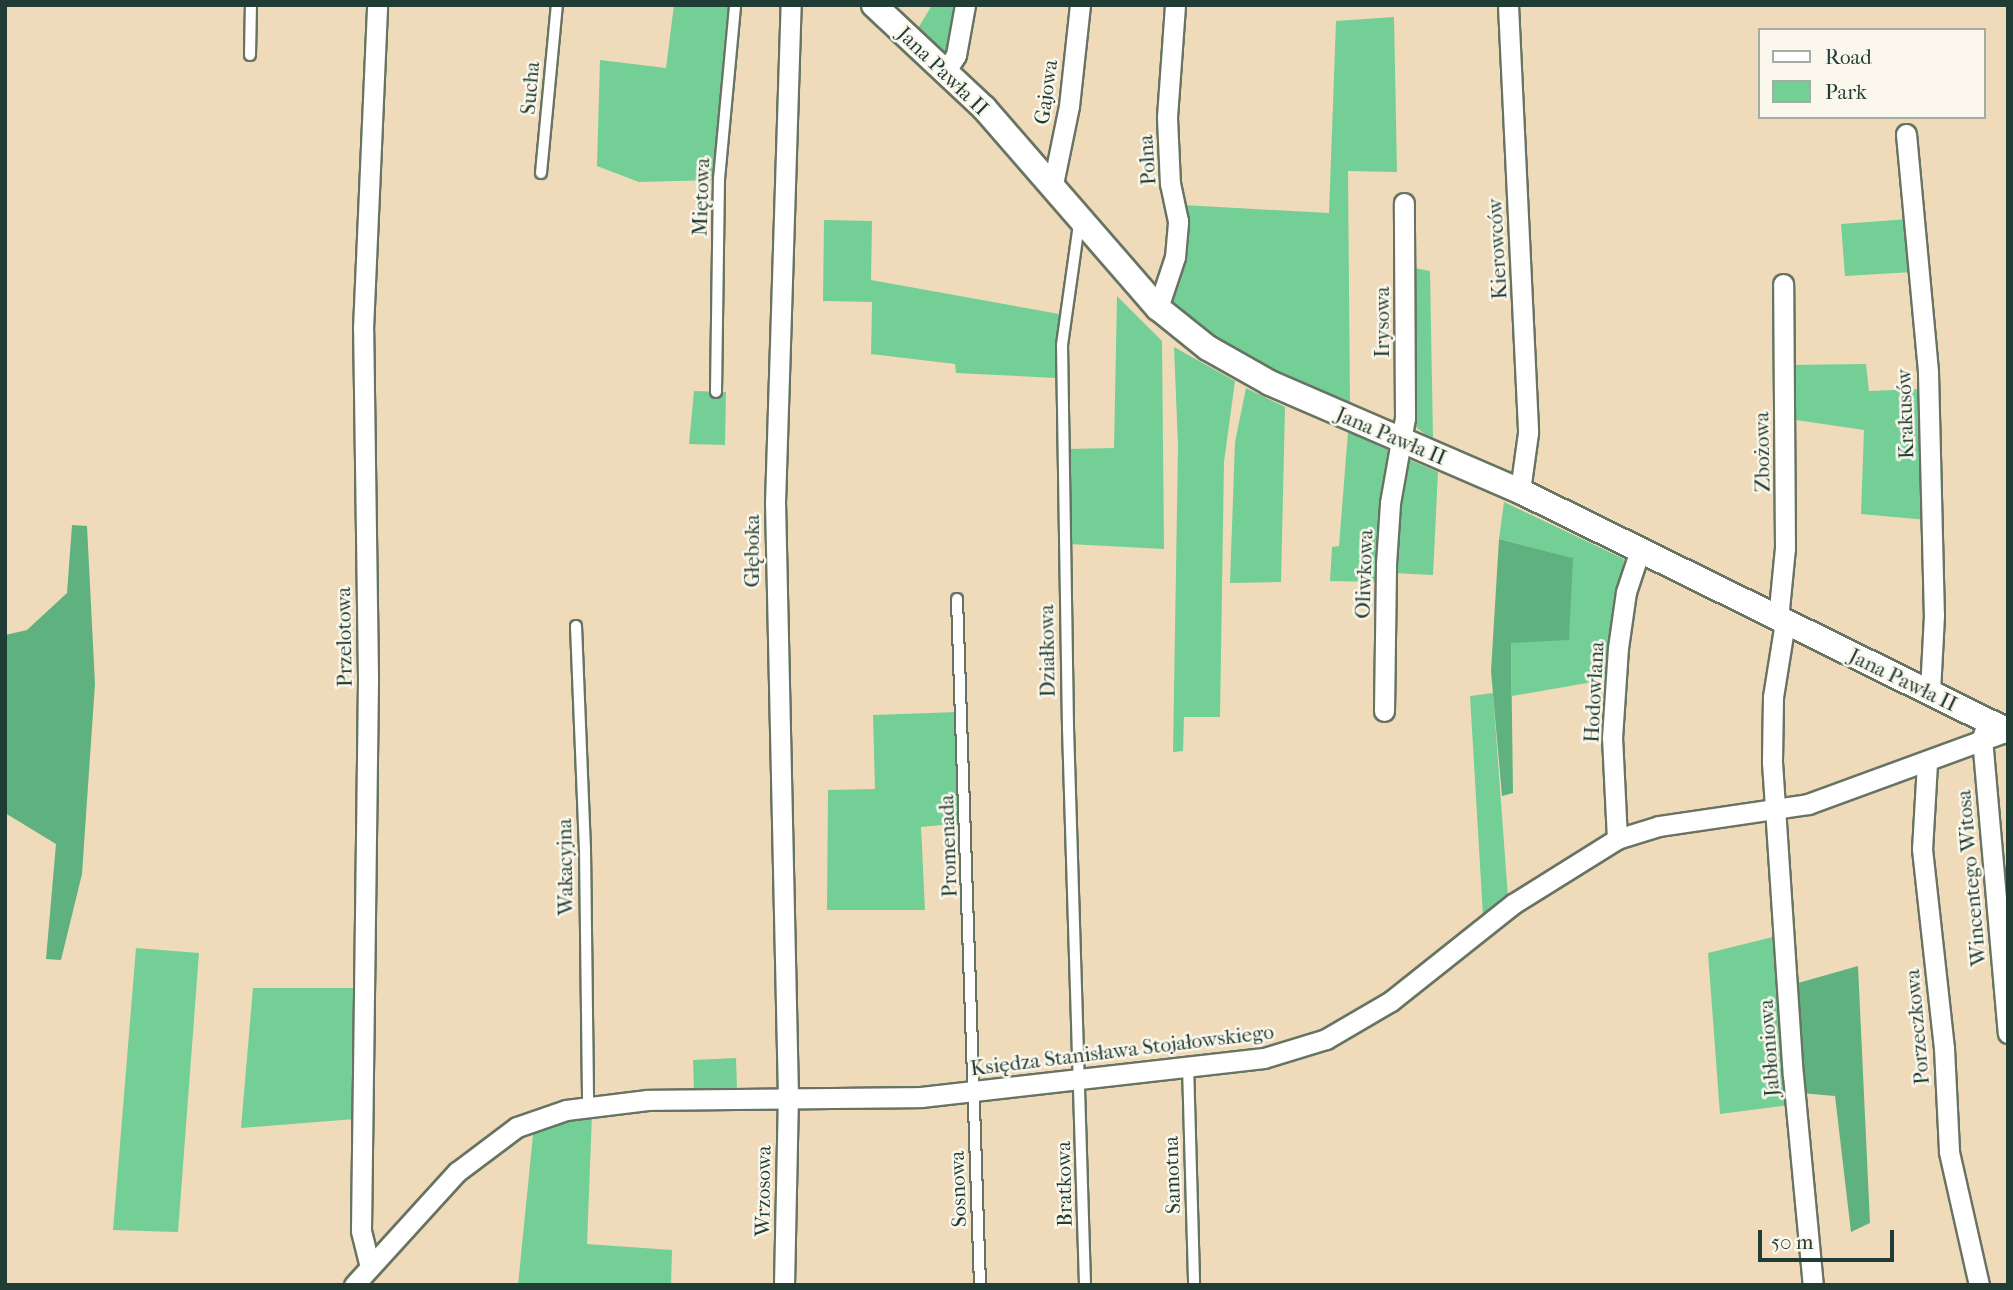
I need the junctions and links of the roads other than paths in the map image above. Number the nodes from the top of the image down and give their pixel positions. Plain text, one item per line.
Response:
1 (250, 5) edge
2 (377, 5) edge
3 (557, 5) edge
4 (735, 5) edge
5 (791, 5) edge
6 (874, 5) edge
7 (965, 5) edge
8 (1080, 5) edge
9 (1175, 5) edge
10 (1508, 5) edge
11 (250, 55) dead end
12 (946, 72) junction
13 (1906, 134) dead end
14 (541, 173) dead end
15 (1053, 184) junction
16 (1404, 203) dead end
17 (1079, 220) junction
18 (1783, 284) dead end
19 (1158, 308) junction
20 (716, 391) dead end
21 (1401, 440) junction
22 (1520, 491) junction
23 (1640, 550) junction
24 (957, 600) dead end
25 (1781, 620) junction
26 (576, 626) dead end
27 (1930, 692) junction
28 (1384, 711) dead end
29 (1996, 730) edge
30 (1927, 763) junction
31 (1776, 808) junction
32 (1617, 839) junction
33 (2008, 1033) edge
34 (1188, 1064) junction
35 (1081, 1082) junction
36 (975, 1092) junction
37 (788, 1097) junction
38 (588, 1107) junction
39 (370, 1267) junction
40 (354, 1285) edge
41 (784, 1285) edge
42 (980, 1285) edge
43 (1085, 1285) edge
44 (1194, 1285) edge
45 (1813, 1285) edge
46 (1979, 1285) edge

1 - 11 lane
2 - 39 street, Przelotowa
3 - 14 lane, Sucha
4 - 20 lane, Miętowa
5 - 37 street, Głęboka
6 - 12 street, Jana Pawła II
7 - 12 street
8 - 15 street, Gajowa
9 - 19 street, Polna
10 - 22 street, Kierowców
12 - 15 street, Jana Pawła II
13 - 27 street, Krakusów
15 - 17 street, Jana Pawła II
16 - 21 street, Irysowa
17 - 19 street, Jana Pawła II
17 - 35 lane, Działkowa
18 - 25 street, Zbożowa
19 - 21 street, Jana Pawła II
21 - 22 street, Jana Pawła II
21 - 28 street, Oliwkowa
22 - 23 street, Jana Pawła II
23 - 25 street, Jana Pawła II
23 - 32 street, Hodowlana
24 - 36 lane, Promenada
25 - 27 street, Jana Pawła II
25 - 31 street, Zbożowa
26 - 38 lane, Wakacyjna
27 - 29 street, Jana Pawła II
29 - 30 street, Księdza Stanisława Stojałowskiego
29 - 33 street, Wincentego Witosa
30 - 31 street, Księdza Stanisława Stojałowskiego
30 - 46 street, Porzeczkowa
31 - 32 street, Księdza Stanisława Stojałowskiego
31 - 45 street, Jabłoniowa
32 - 34 street, Księdza Stanisława Stojałowskiego
34 - 35 street, Księdza Stanisława Stojałowskiego
34 - 44 lane, Samotna
35 - 36 street, Księdza Stanisława Stojałowskiego
35 - 43 lane, Bratkowa
36 - 37 street, Księdza Stanisława Stojałowskiego
36 - 42 lane, Sosnowa
37 - 38 street, Księdza Stanisława Stojałowskiego
37 - 41 street, Wrzosowa
38 - 39 street, Księdza Stanisława Stojałowskiego
39 - 40 street, Księdza Stanisława Stojałowskiego

